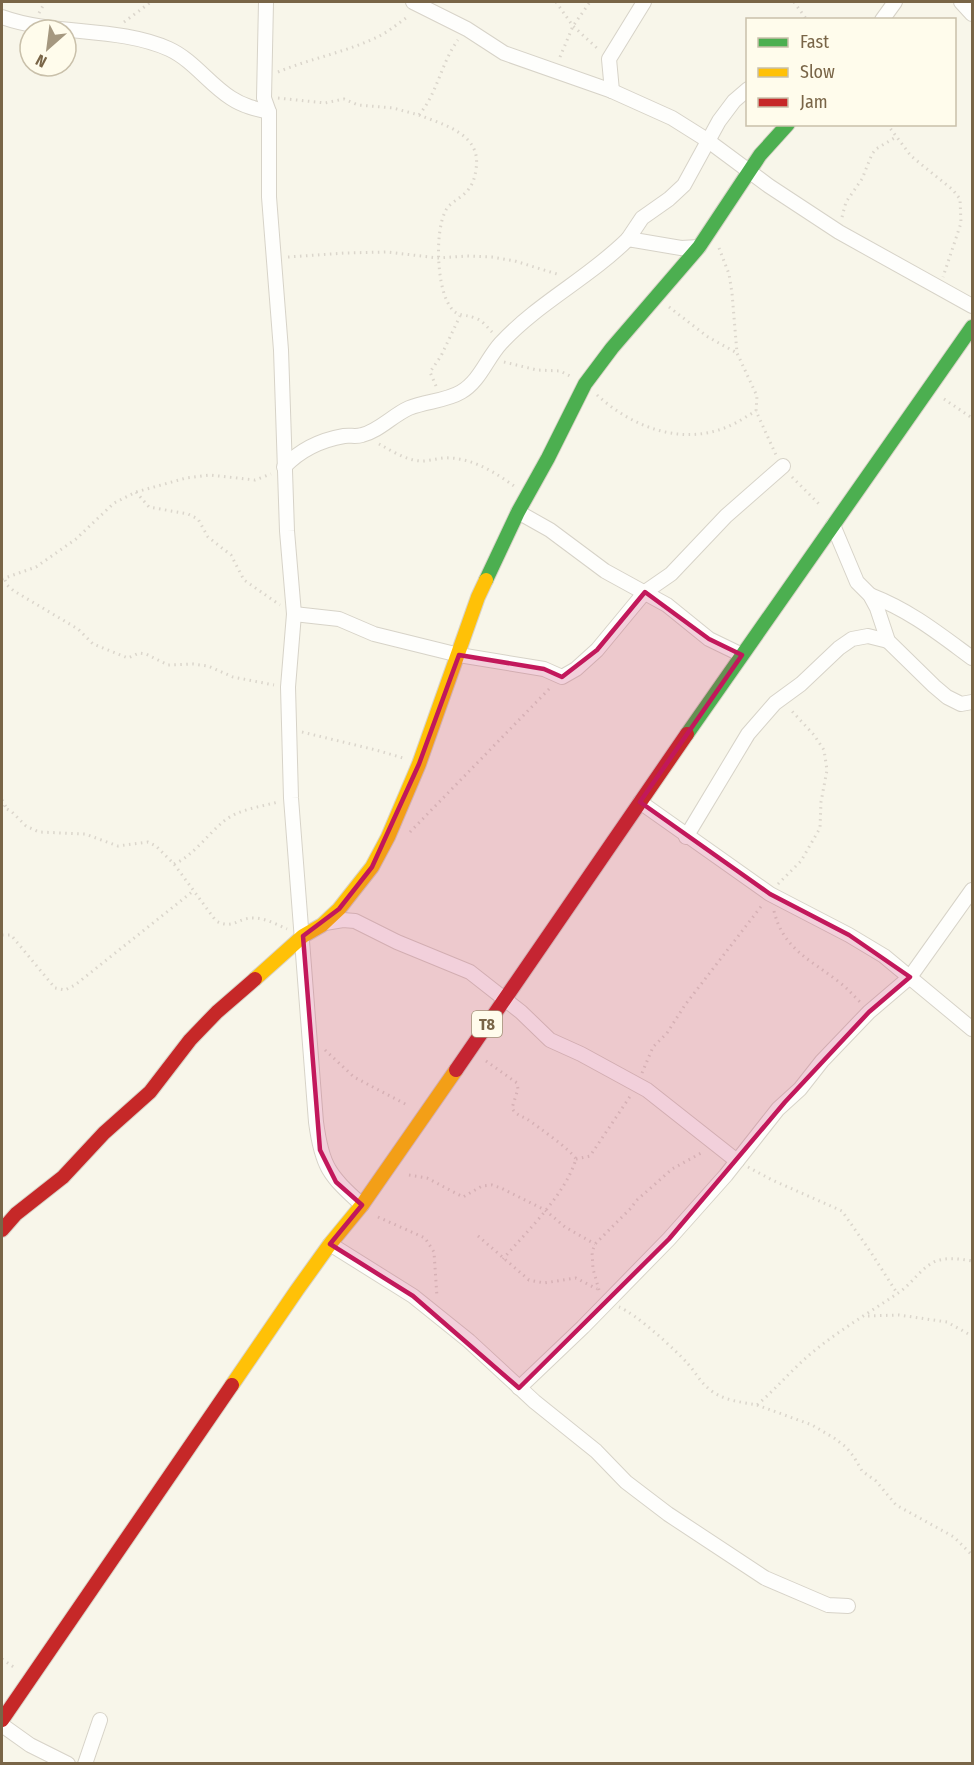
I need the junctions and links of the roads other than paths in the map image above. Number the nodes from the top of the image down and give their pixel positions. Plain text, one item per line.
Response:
1 (266, 2) edge
2 (644, 2) edge
3 (895, 2) edge
4 (961, 2) edge
5 (418, 4) edge
6 (972, 14) edge
7 (2, 17) edge
8 (883, 18) edge
9 (746, 90) edge
10 (612, 91) junction
11 (270, 112) junction
12 (786, 126) edge
13 (707, 140) junction
14 (749, 171) junction
15 (628, 239) junction
16 (699, 247) junction
17 (972, 306) edge
18 (972, 327) edge
19 (284, 466) junction
20 (783, 466) road end
21 (518, 512) junction
22 (833, 525) junction
23 (645, 592) junction
24 (870, 595) junction
25 (294, 614) junction
26 (888, 641) junction
27 (459, 655) junction
28 (742, 655) junction
29 (972, 658) edge
30 (972, 702) edge
31 (639, 802) junction
32 (686, 837) junction
33 (972, 890) edge
34 (325, 923) junction
35 (303, 936) junction
36 (910, 976) junction
37 (503, 999) junction
38 (972, 1029) edge
39 (737, 1161) junction
40 (362, 1205) junction
41 (2, 1230) edge
42 (330, 1244) junction
43 (519, 1388) junction
44 (848, 1606) dead end
45 (2, 1720) edge
46 (100, 1720) dead end
47 (2, 1725) edge
48 (68, 1764) edge
49 (85, 1764) edge

1 - 11 street
2 - 10 street
3 - 8 street
4 - 6 street
5 - 10 street
7 - 11 street
9 - 13 street
10 - 13 street
11 - 19 street
12 - 14 main road
13 - 14 street
13 - 15 street
14 - 16 main road
14 - 17 street
15 - 16 street
15 - 19 street
16 - 21 main road
18 - 22 main road, T8
19 - 25 street
20 - 23 street
21 - 23 street
21 - 27 main road
22 - 24 street
22 - 28 main road, T8
23 - 27 street
23 - 28 street
24 - 26 street
24 - 29 street
25 - 27 street
25 - 35 street
26 - 30 street
26 - 32 street
27 - 34 main road
28 - 31 main road, T8
31 - 32 street
31 - 37 main road, T8
32 - 36 street
33 - 36 street
34 - 35 main road
34 - 37 street
35 - 40 street
35 - 41 main road
36 - 38 street
36 - 39 street
37 - 39 street
37 - 40 main road, T8
39 - 43 street
40 - 42 main road, T8
42 - 43 street
42 - 45 main road, T8
43 - 44 street
46 - 49 street
47 - 48 street

